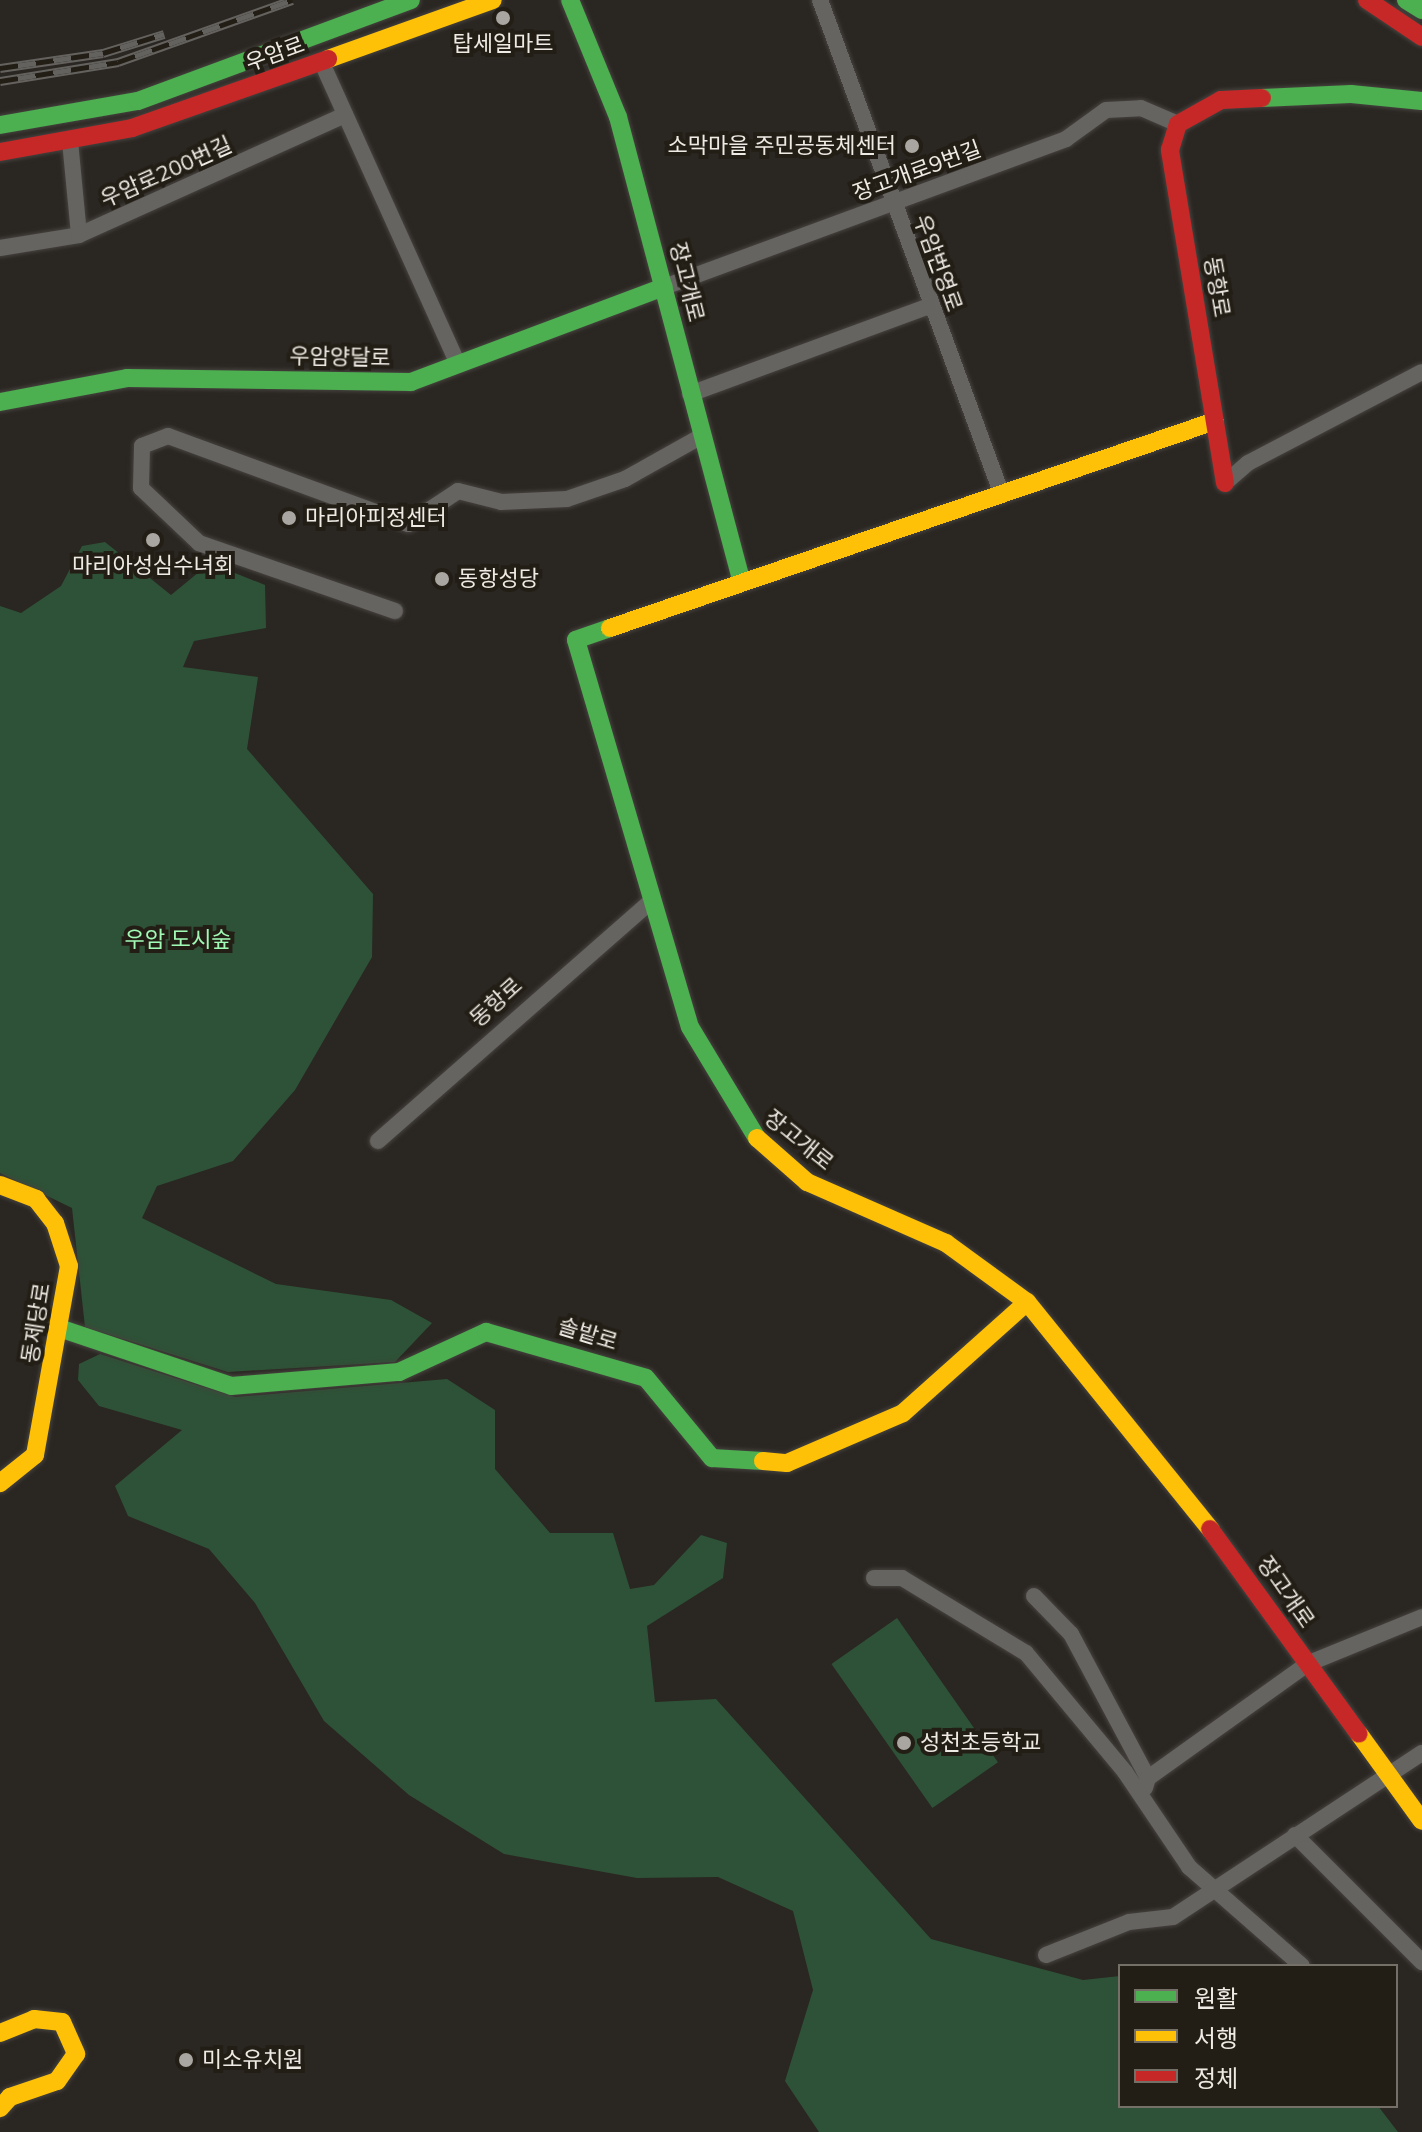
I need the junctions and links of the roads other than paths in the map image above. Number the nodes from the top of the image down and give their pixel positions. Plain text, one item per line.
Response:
1 (411, 0) edge
2 (493, 0) edge
3 (570, 0) edge
4 (820, 0) edge
5 (1367, 0) edge
6 (1406, 0) edge
7 (1422, 10) edge
8 (1422, 37) edge
9 (322, 63) junction
10 (1422, 101) edge
11 (345, 115) junction
12 (1178, 124) junction
13 (0, 125) edge
14 (70, 141) junction
15 (0, 152) edge
16 (893, 203) junction
17 (79, 235) junction
18 (0, 248) edge
19 (664, 287) junction
20 (929, 306) junction
21 (458, 364) junction
22 (1422, 372) edge
23 (690, 394) junction
24 (0, 402) edge
25 (1215, 421) junction
26 (700, 437) junction
27 (1225, 483) joint
28 (1002, 495) junction
29 (742, 582) junction
30 (395, 611) dead end
31 (649, 903) junction
32 (378, 1141) dead end
33 (0, 1185) edge
34 (1027, 1302) junction
35 (62, 1329) junction
36 (0, 1483) edge
37 (874, 1578) dead end
38 (1034, 1596) dead end
39 (1422, 1617) edge
40 (1307, 1664) junction
41 (1422, 1753) edge
42 (1148, 1778) junction
43 (1385, 1779) junction
44 (1143, 1798) junction
45 (1422, 1821) edge
46 (1295, 1835) junction
47 (1215, 1889) junction
48 (1046, 1955) dead end
49 (1422, 1962) edge
50 (1300, 1964) edge
51 (0, 2033) edge
52 (0, 2108) edge

1 - 13 street, 우암로
2 - 9 street, 우암로
3 - 19 street, 장고개로
4 - 16 street, 우암번영로
5 - 8 street
6 - 7 street
9 - 11 street
9 - 14 street, 우암로
10 - 12 street
11 - 17 street, 우암로200번길
11 - 21 street
12 - 16 street, 장고개로9번길
12 - 25 street, 동항로
14 - 15 street, 우암로
14 - 17 street
16 - 19 street, 장고개로9번길
16 - 20 street, 우암번영로
17 - 18 street, 우암로200번길
19 - 21 street, 우암양달로
19 - 23 street, 장고개로
20 - 23 street
20 - 28 street, 우암번영로
21 - 24 street, 우암양달로
22 - 27 street, 동항로
23 - 26 street, 장고개로
25 - 27 street, 동항로
25 - 28 street, 장고개로
26 - 29 street, 장고개로
26 - 30 street
28 - 29 street, 장고개로
29 - 31 street, 장고개로
31 - 32 street, 동항로
31 - 34 street, 장고개로
33 - 35 street, 동제당로
34 - 35 street, 솔밭로
34 - 40 street, 장고개로
35 - 36 street, 동제당로
37 - 44 street
38 - 42 street
39 - 40 street
40 - 42 street, 장고개로
40 - 43 street, 장고개로
41 - 43 street
42 - 44 street
43 - 45 street, 장고개로
43 - 46 street
44 - 47 street
46 - 47 street
46 - 49 street
47 - 48 street
47 - 50 street
51 - 52 street

